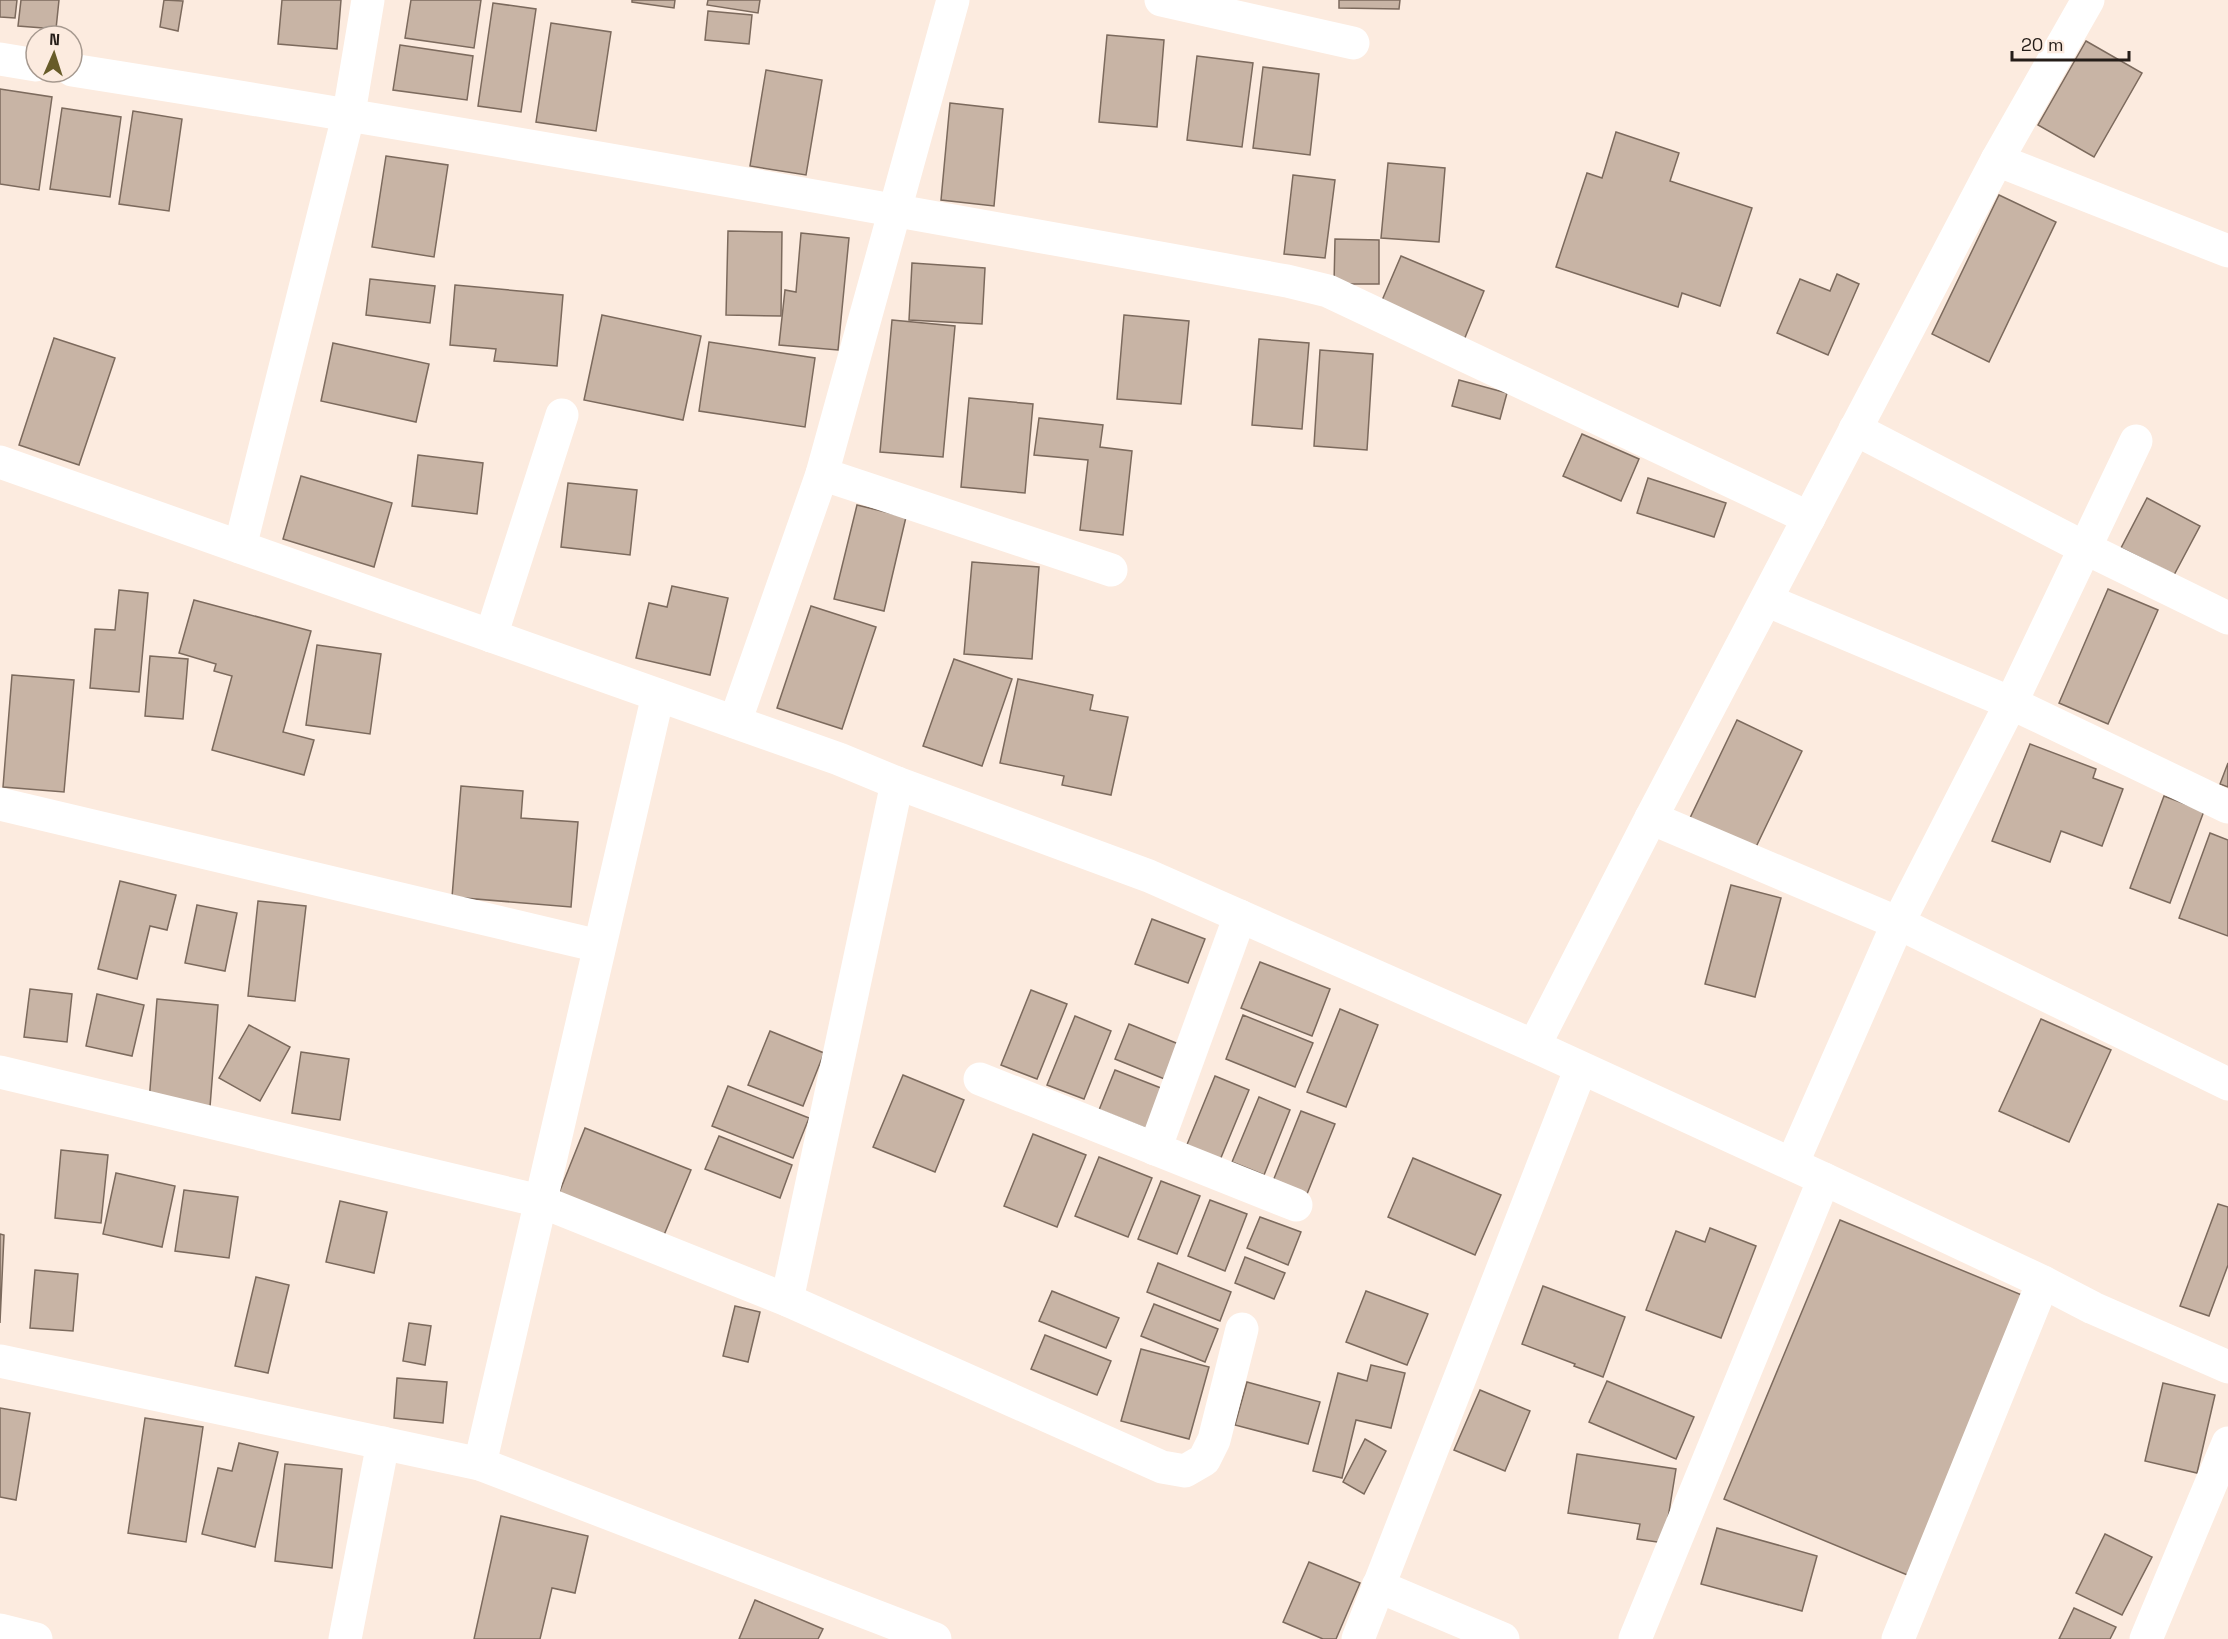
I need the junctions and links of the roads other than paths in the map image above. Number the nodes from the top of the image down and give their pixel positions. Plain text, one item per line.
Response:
1 (368, 0) edge
2 (953, 0) edge
3 (1161, 0) edge
4 (2088, 0) edge
5 (1353, 43) dead end
6 (0, 59) edge
7 (24, 63) edge
8 (84, 72) edge
9 (349, 113) junction
10 (1997, 160) junction
11 (894, 210) junction
12 (2228, 250) edge
13 (562, 415) dead end
14 (1855, 429) junction
15 (2136, 441) dead end
16 (0, 462) edge
17 (822, 474) junction
18 (1809, 518) junction
19 (240, 547) junction
20 (2085, 548) junction
21 (1111, 570) dead end
22 (1766, 600) junction
23 (2228, 618) edge
24 (491, 636) junction
25 (658, 695) junction
26 (2011, 702) junction
27 (735, 722) junction
28 (897, 783) junction
29 (0, 804) edge
30 (2228, 807) edge
31 (1651, 818) junction
32 (1240, 916) junction
33 (1898, 923) junction
34 (599, 946) junction
35 (1533, 1046) junction
36 (1581, 1068) junction
37 (0, 1072) edge
38 (980, 1079) dead end
39 (2228, 1084) edge
40 (1155, 1149) junction
41 (1792, 1164) junction
42 (1824, 1179) junction
43 (540, 1201) junction
44 (1296, 1205) dead end
45 (2043, 1282) junction
46 (787, 1300) junction
47 (1242, 1329) dead end
48 (0, 1361) edge
49 (2228, 1366) edge
50 (383, 1443) junction
51 (2228, 1443) edge
52 (480, 1464) junction
53 (1378, 1586) junction
54 (0, 1630) edge
55 (36, 1639) edge
56 (345, 1639) edge
57 (935, 1639) edge
58 (1358, 1639) edge
59 (1503, 1639) edge
60 (1635, 1639) edge
61 (1898, 1639) edge
62 (2146, 1639) edge

1 - 9 street
2 - 11 street
3 - 5 street
4 - 10 street
6 - 7 street
8 - 9 street
9 - 11 street
9 - 19 street
10 - 12 street
10 - 14 street
11 - 17 street
11 - 18 street
13 - 24 street
14 - 18 street
14 - 20 street
15 - 20 street
16 - 19 street
17 - 21 street
17 - 27 street
18 - 22 street
19 - 24 street
20 - 23 street
20 - 26 street
22 - 26 street
22 - 31 street
24 - 25 street
25 - 27 street
25 - 34 street
26 - 30 street
26 - 33 street
27 - 28 street
28 - 32 street
28 - 46 street
29 - 34 street
31 - 33 street
31 - 35 street
32 - 35 street
32 - 40 street
33 - 39 street
33 - 41 street
34 - 43 street
35 - 36 street
36 - 41 street
36 - 53 street
37 - 43 street
38 - 40 street
40 - 44 street
41 - 42 street
42 - 45 street
42 - 60 street
43 - 46 street
43 - 52 street
45 - 49 street
45 - 61 street
46 - 47 street
48 - 50 street
50 - 52 street
50 - 56 street
51 - 62 street
52 - 57 street
53 - 58 street
53 - 59 street
54 - 55 street

